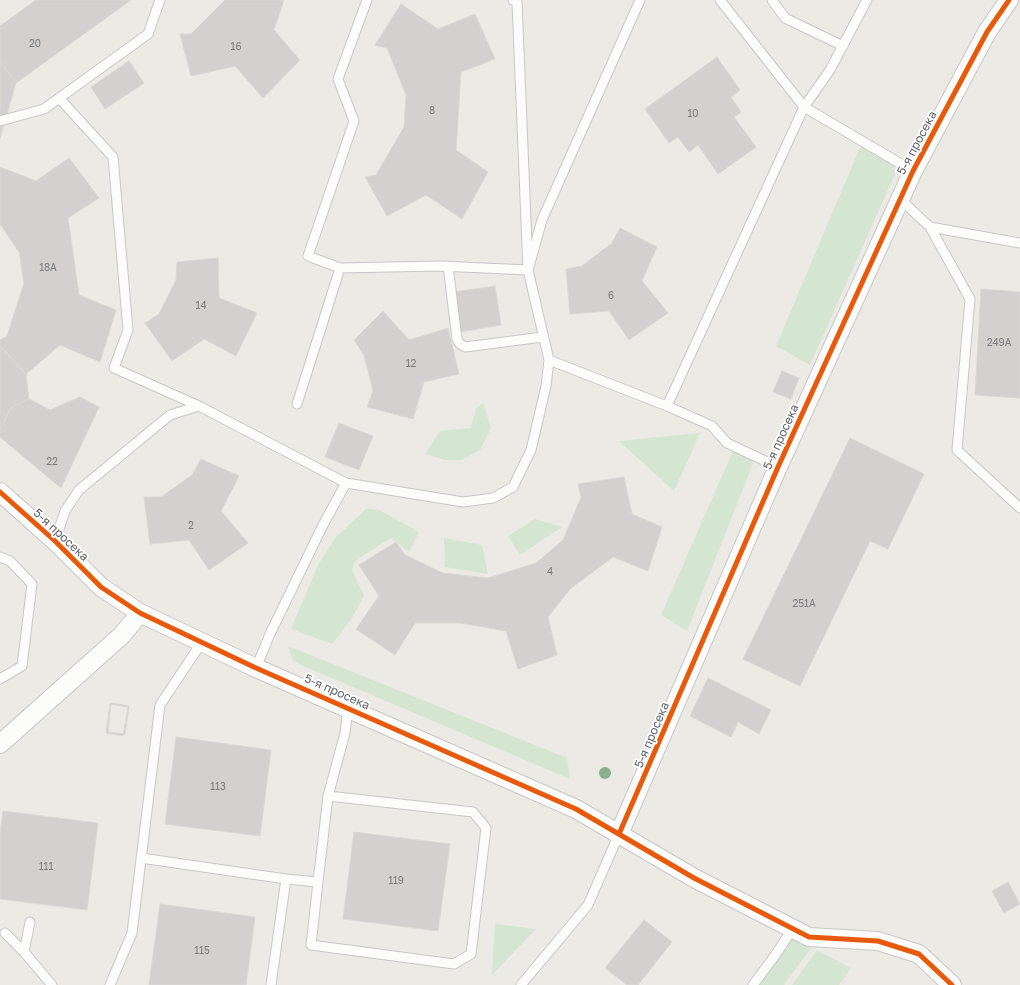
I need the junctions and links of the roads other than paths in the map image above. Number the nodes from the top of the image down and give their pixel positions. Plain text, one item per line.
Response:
1 (160, 0) edge
2 (367, 0) edge
3 (513, 0) edge
4 (640, 0) edge
5 (720, 0) edge
6 (772, 0) edge
7 (867, 0) edge
8 (1009, 0) edge
9 (843, 46) junction
10 (59, 98) junction
11 (804, 107) junction
12 (0, 121) edge
13 (913, 171) junction
14 (900, 199) junction
15 (930, 227) junction
16 (1020, 243) edge
17 (448, 266) junction
18 (340, 268) junction
19 (528, 270) junction
20 (543, 337) junction
21 (549, 360) junction
22 (297, 404) dead end
23 (199, 406) junction
24 (667, 406) junction
25 (778, 467) junction
26 (346, 483) junction
27 (0, 492) edge
28 (1020, 508) edge
29 (55, 541) junction
30 (0, 557) edge
31 (140, 613) junction
32 (202, 642) junction
33 (256, 668) junction
34 (0, 679) edge
35 (348, 708) junction
36 (0, 744) edge
37 (328, 796) junction
38 (619, 834) junction
39 (141, 858) junction
40 (286, 879) junction
41 (318, 882) junction
42 (30, 922) dead end
43 (793, 928) junction
44 (2, 933) edge
45 (24, 952) junction
46 (52, 985) edge
47 (110, 985) edge
48 (271, 985) edge
49 (521, 985) edge
50 (753, 985) edge
51 (952, 985) edge

1 - 10 lane
2 - 18 lane
3 - 19 lane
4 - 19 lane
5 - 11 lane
6 - 9 lane
7 - 9 lane
8 - 13 street, 5-я просека
9 - 11 lane
10 - 12 lane
10 - 23 lane
11 - 13 lane
11 - 24 lane
13 - 14 street, 5-я просека
14 - 15 lane
14 - 25 street, 5-я просека
15 - 16 lane
15 - 28 lane
17 - 18 lane
17 - 19 lane
17 - 20 lane
18 - 22 lane
19 - 20 lane
20 - 21 lane
21 - 24 lane
21 - 26 lane
23 - 26 lane
23 - 29 lane
24 - 25 lane
25 - 38 street, 5-я просека
26 - 33 lane
27 - 29 street, 5-я просека
29 - 31 street, 5-я просека
30 - 34 lane
31 - 32 street, 5-я просека
31 - 36 street
32 - 33 street, 5-я просека
32 - 39 lane
33 - 35 street, 5-я просека
35 - 37 lane
35 - 38 street, 5-я просека
37 - 41 lane
37 - 41 lane
38 - 43 street
38 - 49 lane
39 - 40 lane
39 - 47 lane
40 - 41 lane
40 - 48 lane
42 - 45 lane
43 - 50 lane
43 - 51 street
44 - 45 lane
45 - 46 lane

